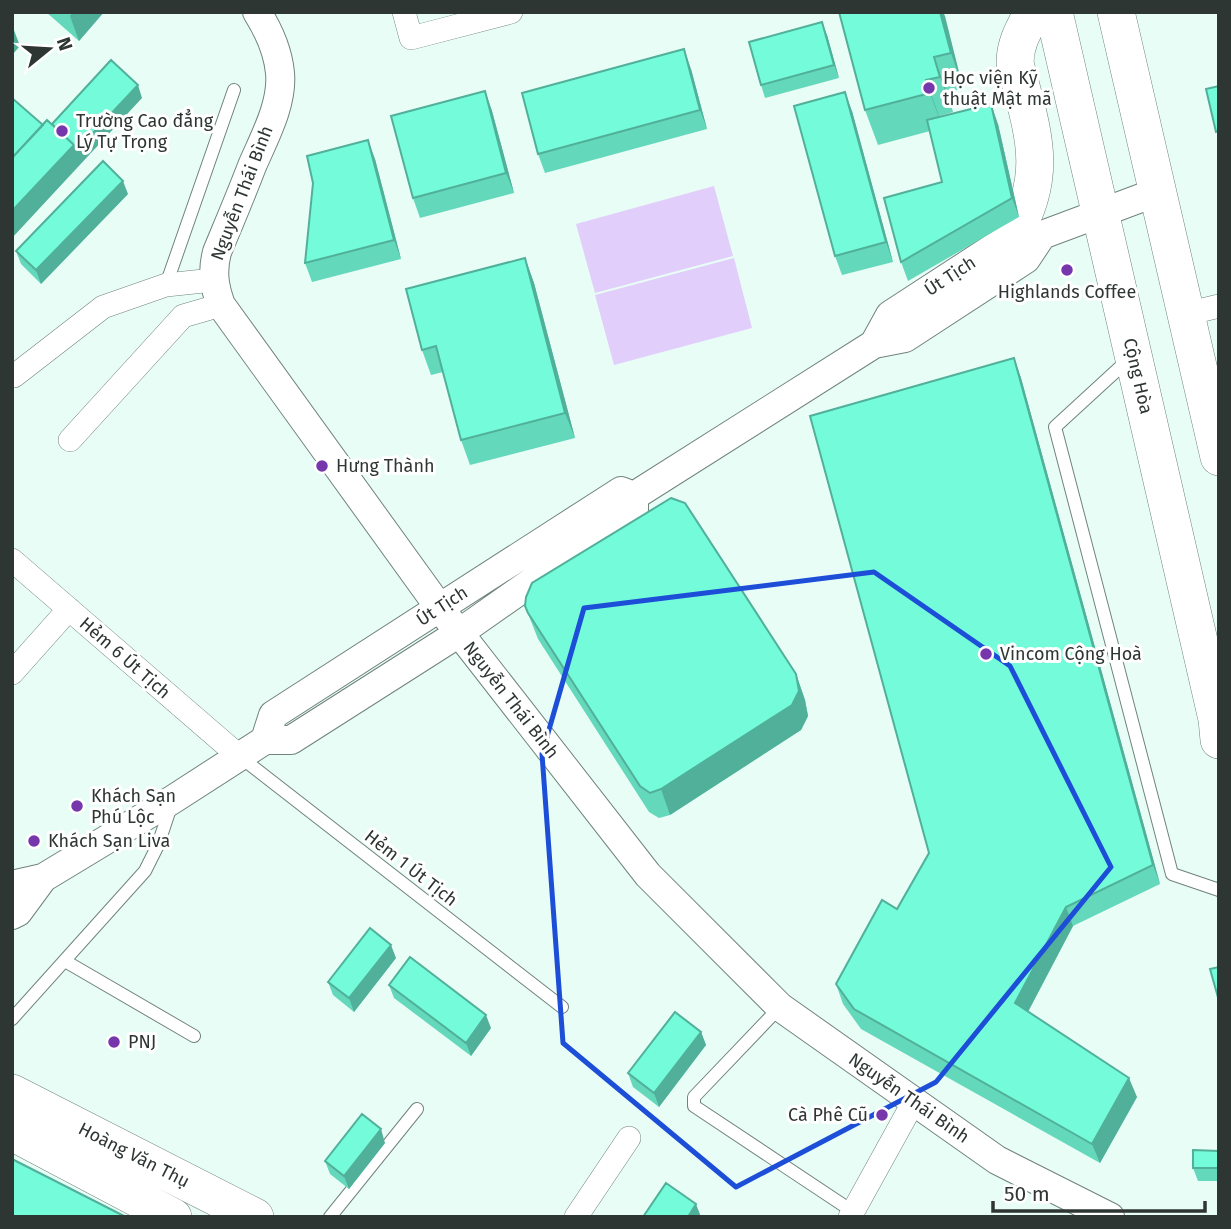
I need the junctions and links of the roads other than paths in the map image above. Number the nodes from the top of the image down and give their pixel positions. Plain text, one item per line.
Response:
1 (257, 12) edge
2 (404, 12) edge
3 (511, 12) edge
4 (1033, 12) edge
5 (1054, 12) edge
6 (1115, 12) edge
7 (233, 90) dead end
8 (1157, 192) junction
9 (1101, 213) junction
10 (1028, 235) junction
11 (166, 285) junction
12 (217, 293) junction
13 (1202, 310) edge
14 (1133, 355) junction
15 (14, 376) dead end
16 (70, 440) dead end
17 (1219, 457) edge
18 (634, 496) junction
19 (12, 560) edge
20 (439, 607) junction
21 (69, 610) junction
22 (458, 633) junction
23 (12, 673) edge
24 (1218, 728) edge
25 (265, 740) junction
26 (239, 756) junction
27 (172, 800) junction
28 (43, 878) junction
29 (12, 885) edge
30 (1219, 890) edge
31 (12, 915) edge
32 (65, 961) junction
33 (562, 1007) dead end
34 (780, 1007) junction
35 (12, 1019) edge
36 (194, 1036) dead end
37 (12, 1093) edge
38 (914, 1103) junction
39 (417, 1109) dead end
40 (12, 1132) edge
41 (629, 1138) dead end
42 (851, 1214) edge
43 (173, 1217) edge
44 (255, 1217) edge
45 (330, 1217) edge
46 (576, 1217) edge
47 (1110, 1217) edge

1 - 12 street, Nguyễn Thái Bình
2 - 3 street
4 - 10 main road
5 - 9 main road, Cộng Hòa
6 - 8 main road
7 - 11 lane
8 - 9 street, Út Tịch
8 - 13 main road
9 - 10 street, Út Tịch
9 - 14 main road, Cộng Hòa
10 - 18 street, Út Tịch
11 - 12 street
11 - 15 street
12 - 16 street
12 - 20 street, Nguyễn Thái Bình
13 - 17 main road
14 - 24 main road, Cộng Hòa
14 - 30 lane
18 - 20 street, Út Tịch
18 - 22 street, Út Tịch
19 - 21 street, Hẻm 6 Út Tịch
20 - 22 street, Nguyễn Thái Bình
20 - 25 street, Út Tịch
21 - 23 street
21 - 26 street, Hẻm 6 Út Tịch
22 - 25 street, Út Tịch
22 - 34 street, Nguyễn Thái Bình
25 - 26 street, Út Tịch
26 - 27 street, Út Tịch
26 - 33 lane, Hẻm 1 Út Tịch
27 - 28 street, Út Tịch
27 - 32 lane
28 - 29 street, Út Tịch
28 - 31 street, Út Tịch
32 - 35 lane
32 - 36 lane
34 - 38 street, Nguyễn Thái Bình
34 - 42 lane
37 - 44 main road, Hoàng Văn Thụ
38 - 42 street
38 - 47 street, Nguyễn Thái Bình
39 - 45 lane
40 - 43 main road, Hoàng Văn Thụ
41 - 46 street

